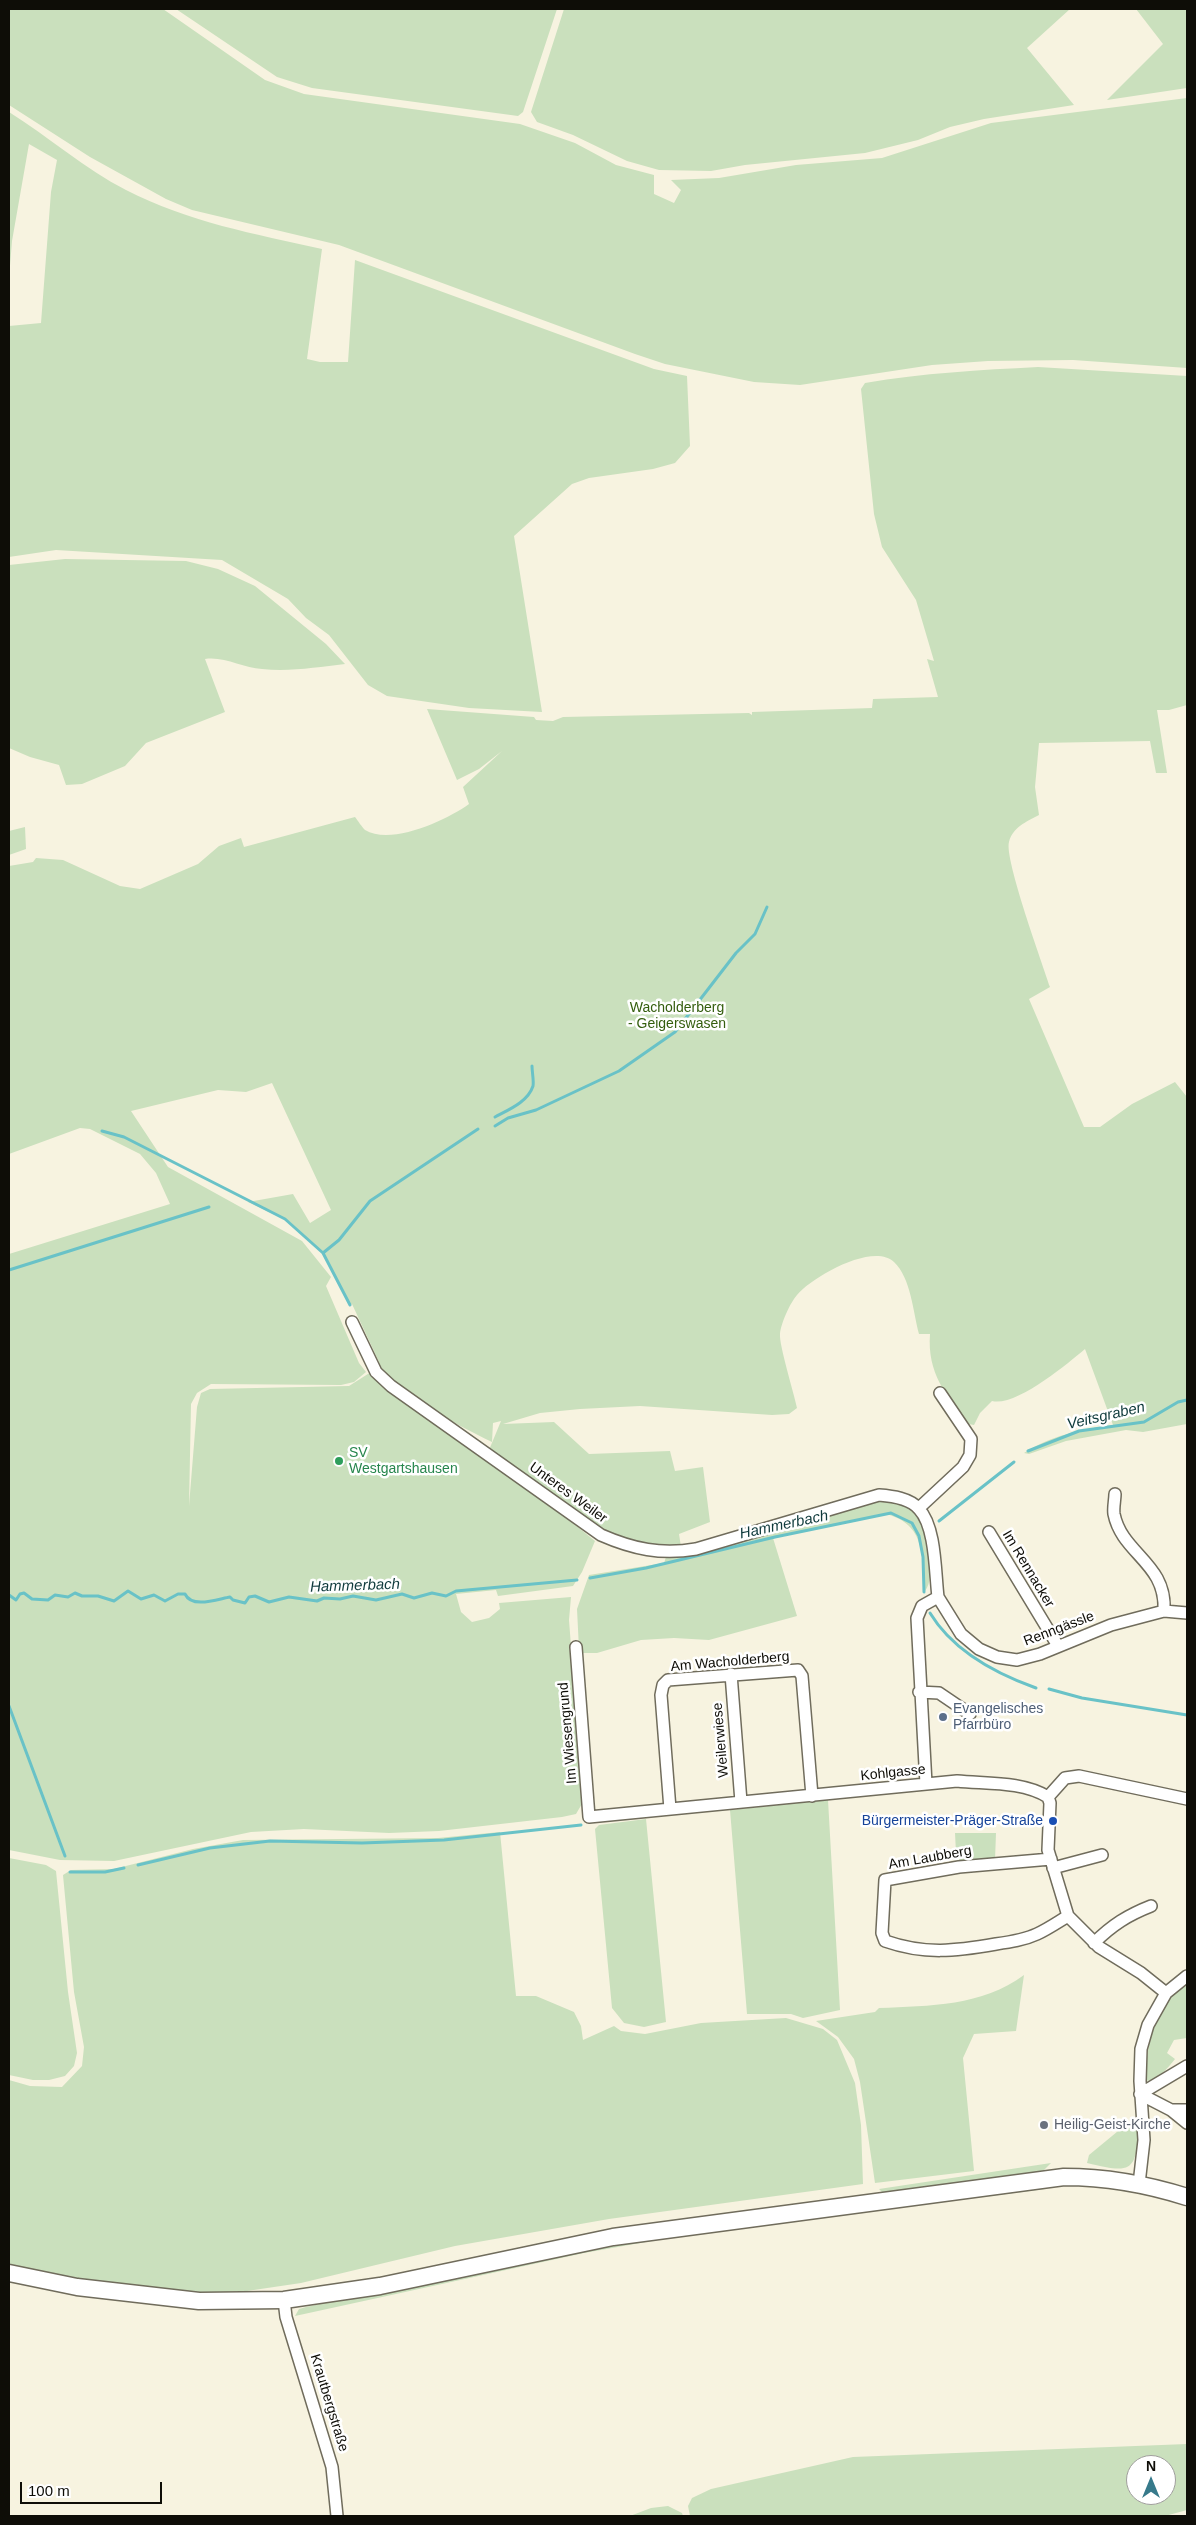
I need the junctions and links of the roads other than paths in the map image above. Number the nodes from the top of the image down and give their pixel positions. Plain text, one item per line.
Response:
1 (352, 1322) dead end
2 (940, 1393) dead end
3 (1115, 1494) dead end
4 (919, 1508) junction
5 (989, 1532) dead end
6 (938, 1597) junction
7 (1164, 1611) junction
8 (1187, 1613) edge
9 (1058, 1646) junction
10 (576, 1647) dead end
11 (731, 1674) junction
12 (920, 1692) junction
13 (970, 1714) dead end
14 (926, 1784) junction
15 (812, 1796) junction
16 (1048, 1797) junction
17 (1187, 1799) edge
18 (741, 1802) junction
19 (670, 1809) junction
20 (589, 1817) joint
21 (1102, 1855) dead end
22 (1052, 1863) junction
23 (1151, 1906) dead end
24 (1068, 1916) junction
25 (1094, 1943) junction
26 (1187, 1976) edge
27 (1166, 1993) junction
28 (1187, 2066) edge
29 (1140, 2094) junction
30 (1171, 2110) junction
31 (1187, 2110) edge
32 (1187, 2123) edge
33 (1139, 2184) junction
34 (1187, 2197) edge
35 (9, 2273) edge
36 (284, 2300) junction
37 (337, 2516) edge

1 - 4 street, Unteres Weiler
2 - 4 street
3 - 7 street
4 - 6 street
5 - 9 street, Im Rennacker
6 - 9 street, Renngässle
6 - 12 street
7 - 8 street, Renngässle
7 - 9 street, Renngässle
10 - 20 street, Im Wiesengrund
11 - 15 street, Am Wacholderberg
11 - 18 street, Weilerwiese
11 - 19 street, Am Wacholderberg
12 - 13 street
12 - 14 street
14 - 15 street, Kohlgasse
14 - 16 street, Kohlgasse
15 - 18 street, Kohlgasse
16 - 17 street
16 - 22 street
18 - 19 street, Kohlgasse
19 - 20 street, Kohlgasse
21 - 22 street
22 - 24 street
22 - 24 street, Am Laubberg
23 - 25 street
24 - 25 street
25 - 27 street
26 - 27 street
27 - 29 street
28 - 29 street
29 - 30 street
29 - 33 street
30 - 31 street
30 - 32 street
33 - 34 main road
33 - 36 main road
35 - 36 main road
36 - 37 street, Krautbergstraße

